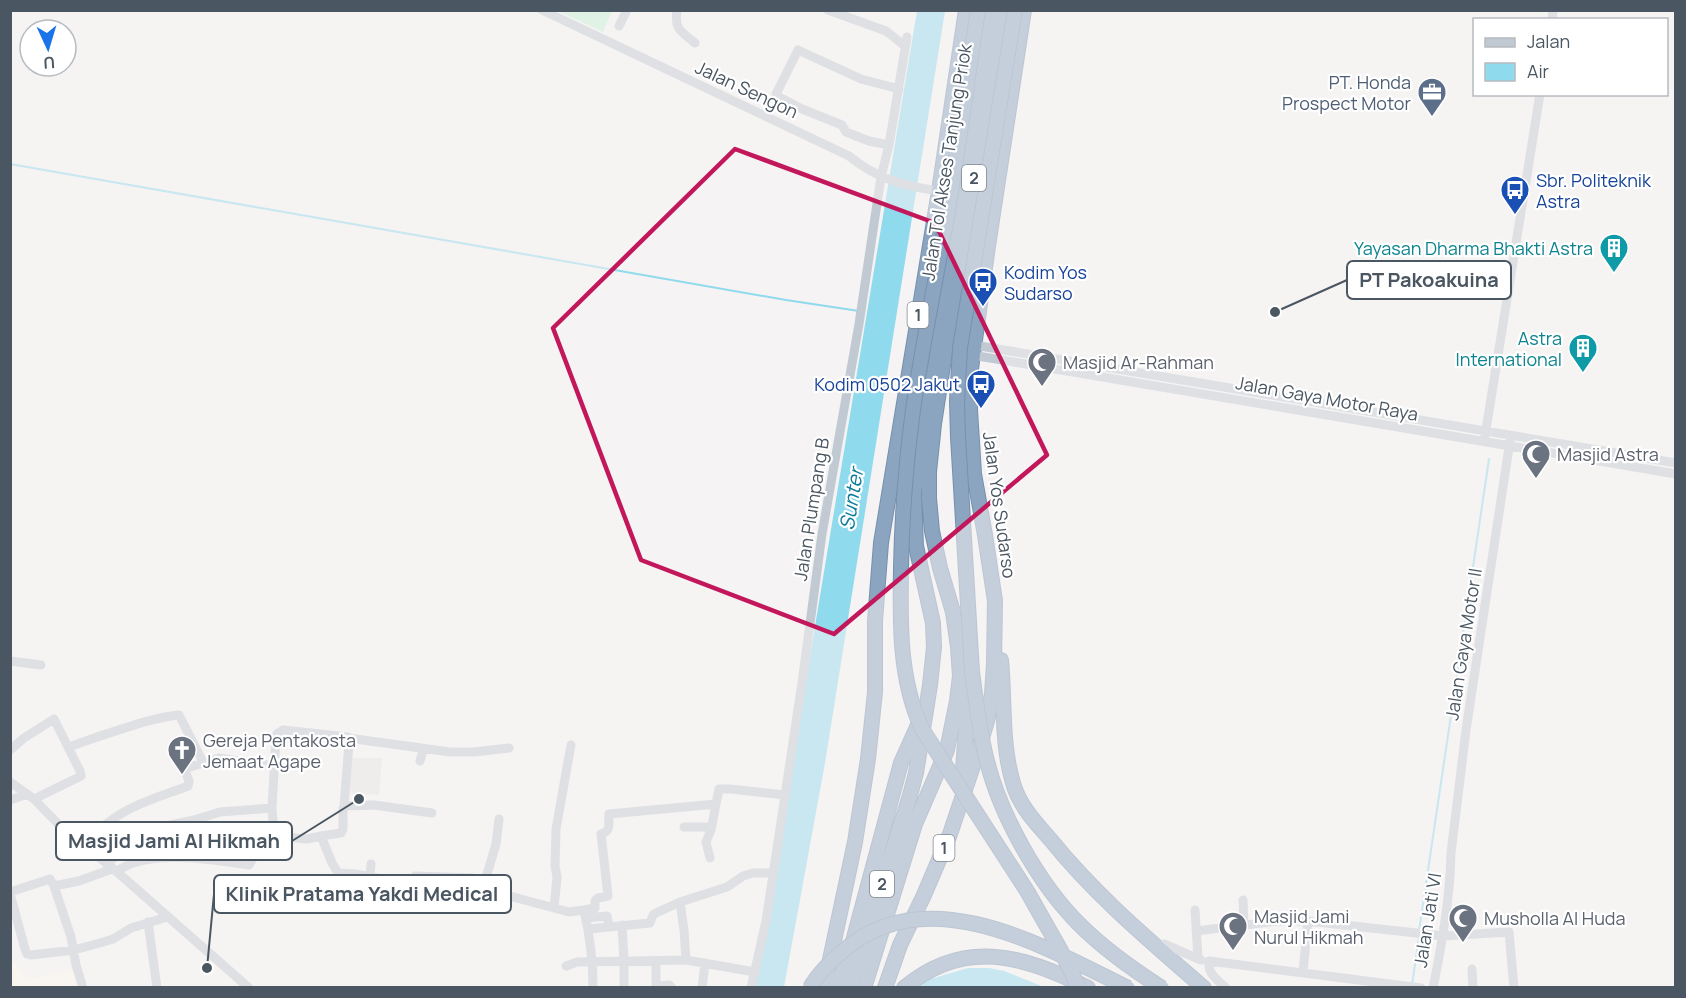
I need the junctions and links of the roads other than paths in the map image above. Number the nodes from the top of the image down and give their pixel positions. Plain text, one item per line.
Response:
1 (543, 10) edge
2 (627, 10) edge
3 (677, 10) edge
4 (828, 10) edge
5 (966, 10) edge
6 (978, 10) edge
7 (989, 10) edge
8 (1002, 10) edge
9 (1015, 10) edge
10 (1024, 10) edge
11 (619, 26) dead end
12 (694, 43) dead end
13 (899, 89) junction
14 (1540, 96) edge
15 (889, 145) junction
16 (884, 178) junction
17 (939, 191) junction
18 (940, 345) junction
19 (973, 350) junction
20 (1039, 361) junction
21 (1266, 394) junction
22 (1264, 404) junction
23 (1486, 431) junction
24 (1511, 435) junction
25 (1484, 441) junction
26 (1509, 446) junction
27 (1595, 449) junction
28 (1594, 460) junction
29 (1676, 463) edge
30 (1676, 474) edge
31 (995, 601) junction
32 (958, 647) junction
33 (10, 661) edge
34 (41, 665) dead end
35 (926, 707) junction
36 (348, 738) junction
37 (455, 741) dead end
38 (571, 745) dead end
39 (69, 747) junction
40 (10, 750) edge
41 (423, 750) junction
42 (508, 751) dead end
43 (455, 752) junction
44 (420, 761) dead end
45 (203, 762) junction
46 (274, 766) junction
47 (10, 782) edge
48 (785, 795) junction
49 (30, 797) junction
50 (10, 800) edge
51 (716, 804) junction
52 (343, 807) junction
53 (272, 812) junction
54 (432, 813) dead end
55 (500, 819) dead end
56 (712, 826) junction
57 (684, 827) dead end
58 (273, 828) junction
59 (950, 834) junction
60 (321, 836) junction
61 (84, 844) junction
62 (710, 858) dead end
63 (1451, 858) joint
64 (371, 864) dead end
65 (112, 868) junction
66 (772, 873) junction
67 (370, 876) junction
68 (54, 886) junction
69 (483, 888) junction
70 (10, 893) edge
71 (1244, 900) dead end
72 (680, 902) junction
73 (554, 908) junction
74 (1195, 910) dead end
75 (585, 914) junction
76 (167, 917) junction
77 (1308, 921) junction
78 (148, 922) junction
79 (622, 925) junction
80 (1244, 925) junction
81 (609, 926) junction
82 (589, 928) junction
83 (1196, 931) junction
84 (15, 933) edge
85 (1443, 936) junction
86 (1164, 944) dead end
87 (74, 950) junction
88 (1198, 959) junction
89 (686, 960) junction
90 (593, 961) junction
91 (624, 961) junction
92 (656, 961) junction
93 (1209, 961) junction
94 (705, 963) junction
95 (566, 966) dead end
96 (1472, 969) dead end
97 (755, 972) junction
98 (1303, 972) junction
99 (1414, 986) edge
100 (83, 987) edge
101 (157, 987) edge
102 (249, 987) edge
103 (593, 987) edge
104 (624, 987) edge
105 (672, 987) edge
106 (702, 987) edge
107 (751, 987) edge
108 (810, 987) edge
109 (824, 987) edge
110 (837, 987) edge
111 (849, 987) edge
112 (864, 987) edge
113 (885, 987) edge
114 (904, 987) edge
115 (1079, 987) edge
116 (1088, 987) edge
117 (1128, 987) edge
118 (1162, 987) edge
119 (1204, 987) edge
120 (1226, 987) edge
121 (1433, 987) edge
122 (1473, 987) edge
123 (1514, 987) edge

1 - 16 street, Jalan Sengon
2 - 11 street
3 - 12 street
4 - 13 street, Jalan Plumpang B
5 - 17 highway, 1
6 - 115 highway, bridge
7 - 18 highway, Jalan Tol Akses Tanjung Priok / 2
8 - 18 highway, Jalan Tol Akses Tanjung Priok / 2
9 - 118 highway, bridge
10 - 19 highway, Jalan Yos Sudarso / 1
13 - 15 street, Jalan Plumpang B
13 - 15 street
14 - 23 street
15 - 16 street, Jalan Plumpang B
16 - 17 street, Jalan Sengon
16 - 48 street, Jalan Plumpang B
17 - 109 highway, 1
18 - 32 highway, Jalan Tol Akses Tanjung Priok / 2
18 - 35 highway, Jalan Tol Akses Tanjung Priok / 2
19 - 20 street, Jalan Gaya Motor Raya
19 - 31 highway, Jalan Yos Sudarso / 1
20 - 21 street, Jalan Gaya Motor Raya
20 - 22 street, Jalan Gaya Motor Raya
21 - 22 street
21 - 23 street, Jalan Gaya Motor Raya
22 - 25 street, Jalan Gaya Motor Raya
23 - 24 street, Jalan Gaya Motor Raya
23 - 25 street
24 - 26 street, Jalan Gaya Motor II
24 - 27 street, Jalan Gaya Motor Raya
25 - 26 street, Jalan Gaya Motor Raya
26 - 28 street, Jalan Gaya Motor Raya
26 - 63 street, Jalan Gaya Motor II
27 - 28 street
27 - 29 street, Jalan Gaya Motor Raya
28 - 30 street, Jalan Gaya Motor Raya
31 - 59 highway, Jalan Yos Sudarso / 1
31 - 119 highway
32 - 59 highway
32 - 112 highway, Jalan Tol Akses Tanjung Priok / 2
33 - 34 street
35 - 110 highway
35 - 111 highway, Jalan Tol Akses Tanjung Priok / 2
36 - 41 street
36 - 46 street
36 - 52 street
37 - 43 street
38 - 73 street
39 - 40 street
39 - 45 street
39 - 49 street
41 - 43 street
41 - 44 street
42 - 43 street
45 - 46 street
45 - 61 street
46 - 53 street
47 - 49 street
48 - 51 street
48 - 66 street, Jalan Plumpang B
49 - 50 street
49 - 61 street
51 - 56 street
51 - 75 street
52 - 54 street
52 - 60 street
53 - 58 street
53 - 65 street
55 - 69 street
56 - 57 street
56 - 62 street
58 - 60 street
58 - 65 street
59 - 113 highway, Jalan Yos Sudarso / 1
60 - 67 street
61 - 65 street
63 - 85 street, Jalan Jati VI
64 - 67 street
65 - 68 street
65 - 76 street
66 - 72 street
66 - 97 street, Jalan Plumpang B
67 - 69 street
68 - 70 street
68 - 87 street
69 - 73 street
70 - 84 street
71 - 80 street
72 - 79 street
72 - 89 street
73 - 75 street
74 - 83 street
75 - 81 street
75 - 82 street
76 - 78 street
76 - 102 street
77 - 80 street
77 - 85 street
77 - 98 street
78 - 87 street
78 - 101 street
79 - 81 street
79 - 91 street
80 - 83 street
81 - 82 street
82 - 90 street
83 - 88 street
84 - 87 street
85 - 121 street, Jalan Jati VI
85 - 123 street
86 - 88 street
87 - 100 street
88 - 93 street
89 - 92 street
89 - 94 street
90 - 91 street
90 - 95 street
90 - 103 street
91 - 92 street
91 - 104 street
92 - 105 street
93 - 98 street
93 - 120 street
94 - 97 street
94 - 106 street
96 - 122 street
97 - 107 street, Jalan Plumpang B
98 - 99 street
108 - 117 highway, bridge
114 - 116 highway

